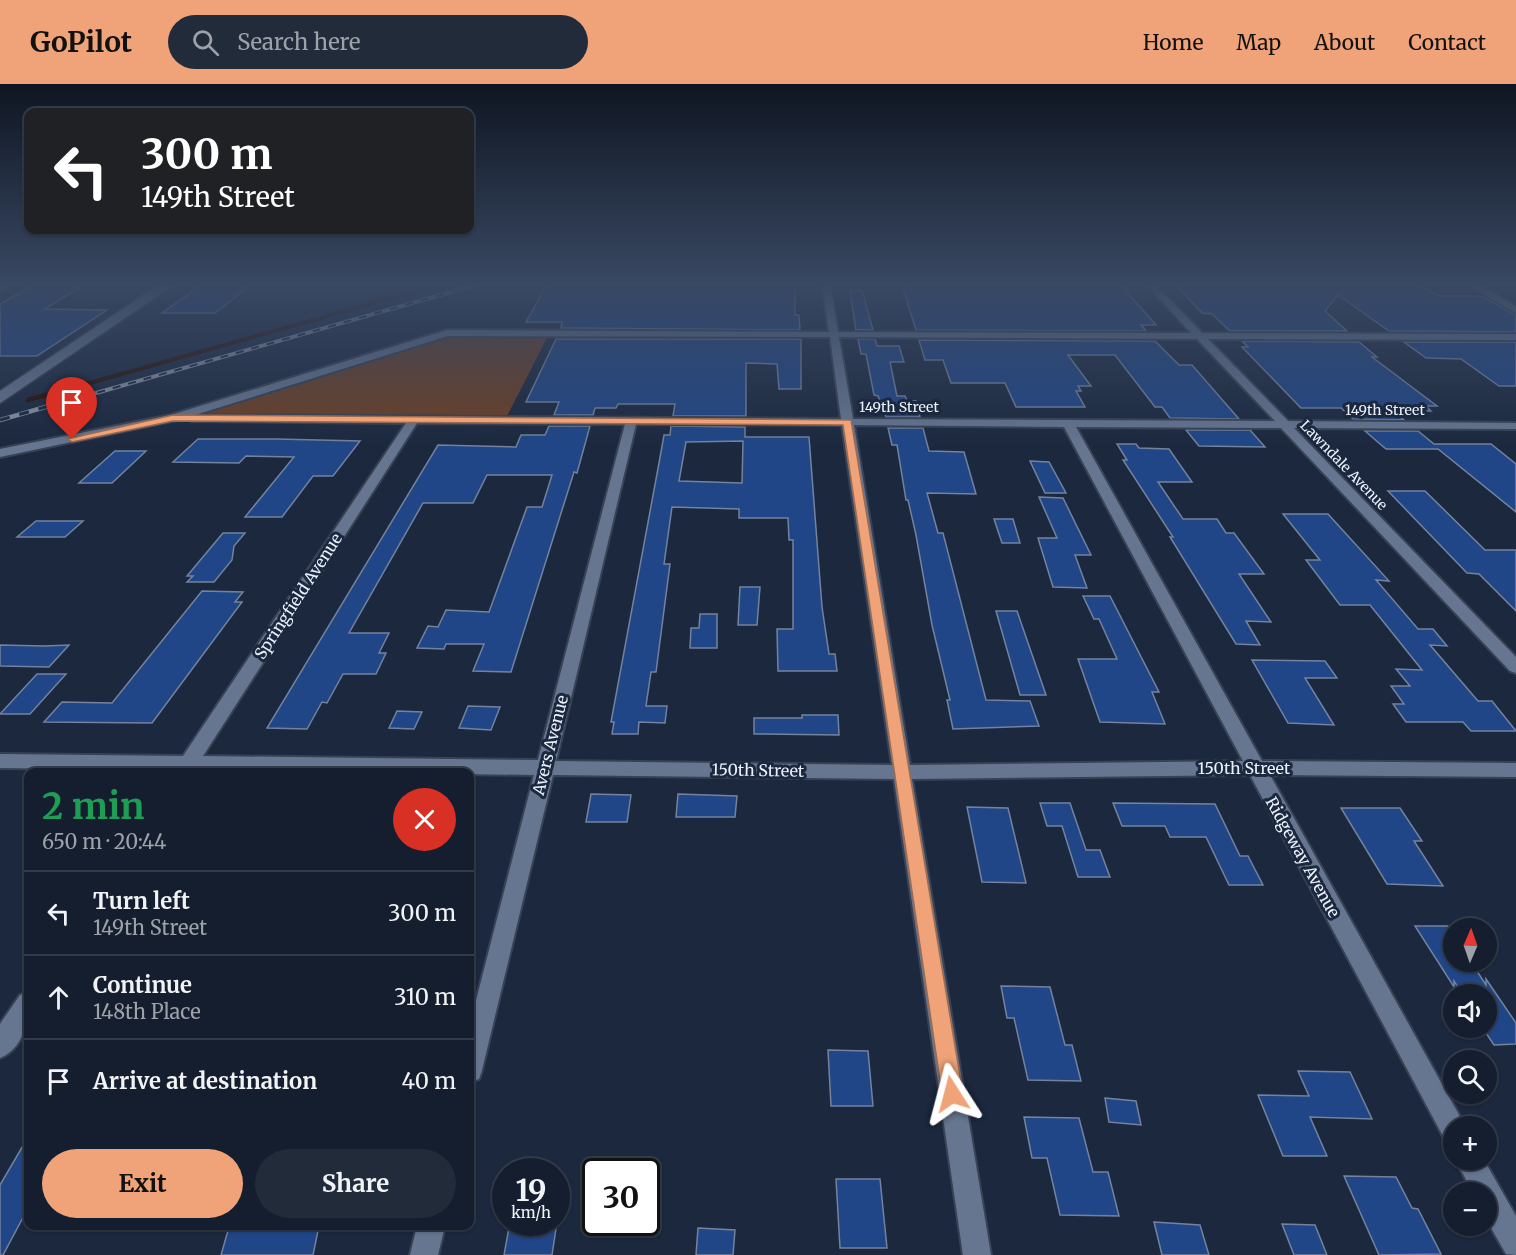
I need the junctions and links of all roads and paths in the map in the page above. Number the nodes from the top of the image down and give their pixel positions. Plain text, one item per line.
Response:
1 (88, 339) edge
2 (429, 339) edge
3 (835, 339) edge
4 (1202, 339) edge
5 (0, 398) edge
6 (173, 418) junction
7 (414, 419) junction
8 (631, 421) junction
9 (847, 422) junction
10 (1068, 423) junction
11 (1284, 424) junction
12 (1514, 428) edge
13 (0, 453) edge
14 (1516, 667) edge
15 (0, 761) edge
16 (186, 768) edge
17 (544, 768) junction
18 (1253, 768) junction
19 (1516, 770) edge
20 (902, 772) junction
21 (24, 1009) edge
22 (0, 1046) edge
23 (474, 1054) edge
24 (1446, 1116) edge
25 (1475, 1170) edge
26 (430, 1230) edge
27 (1516, 1244) edge
28 (424, 1255) edge
29 (977, 1255) edge

1 - 5 main road
2 - 6 street
3 - 9 street
4 - 11 street, Lawndale Avenue
6 - 7 street, 149th Street
6 - 13 street
7 - 8 street, 149th Street
7 - 16 street, Springfield Avenue
8 - 9 street, 149th Street
8 - 17 street, Avers Avenue
9 - 10 street, 149th Street
9 - 20 street
10 - 11 street, 149th Street
10 - 18 street, Ridgeway Avenue
11 - 12 street, 149th Street
11 - 14 street, Lawndale Avenue
15 - 16 street, 150th Street
16 - 17 street, 150th Street
17 - 20 street, 150th Street
17 - 23 street, Avers Avenue
18 - 19 street, 150th Street
18 - 20 street, 150th Street
18 - 24 street, Ridgeway Avenue
20 - 29 street
21 - 22 street
25 - 27 street
26 - 28 street

